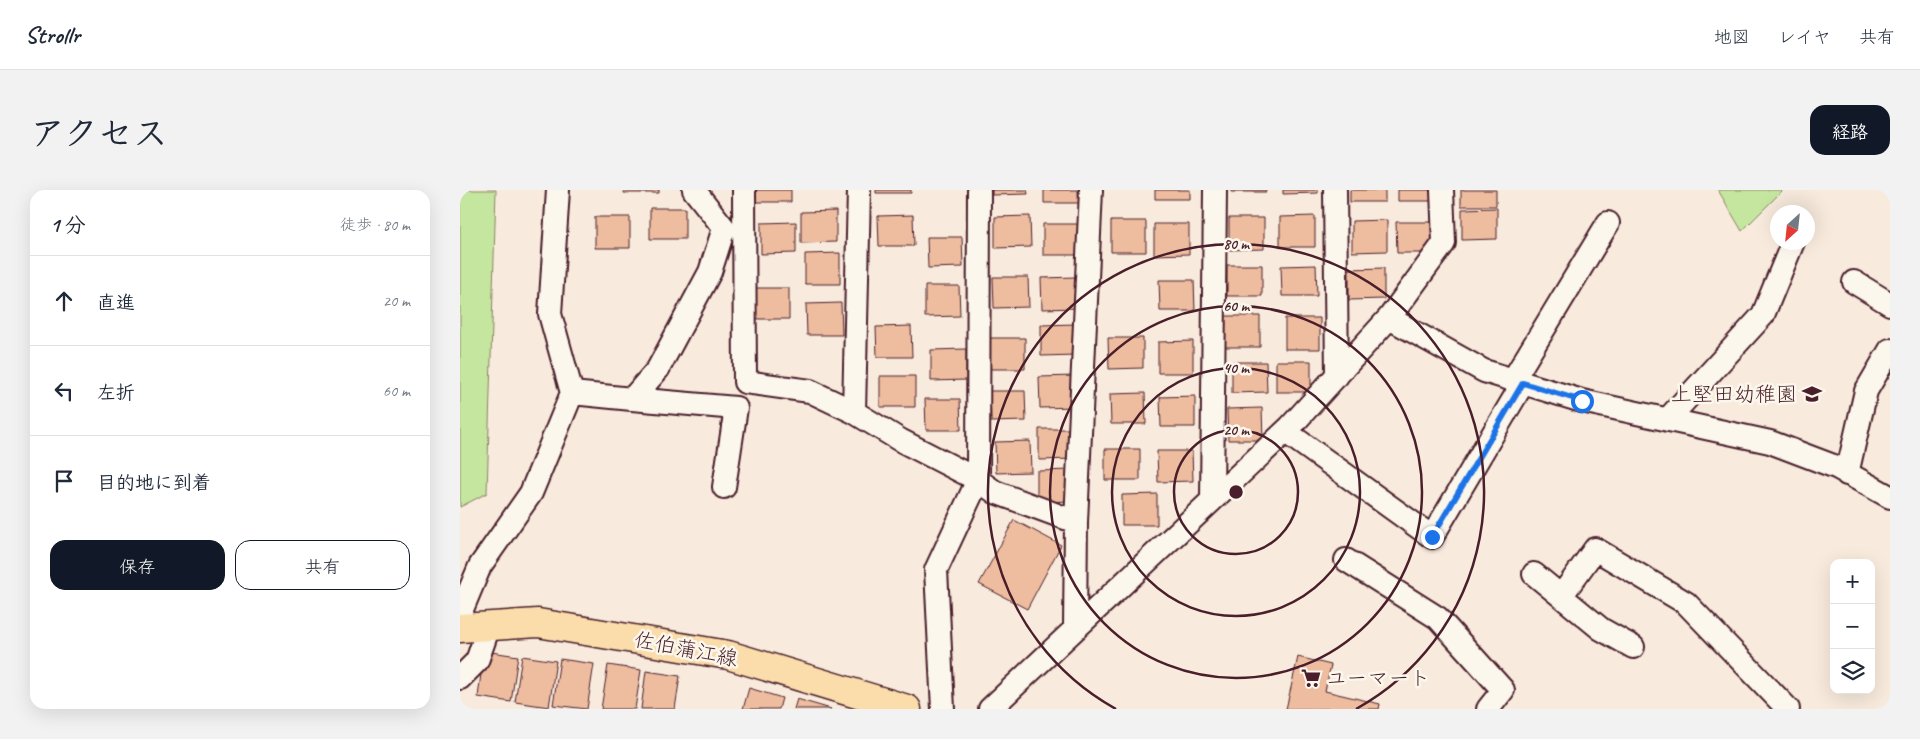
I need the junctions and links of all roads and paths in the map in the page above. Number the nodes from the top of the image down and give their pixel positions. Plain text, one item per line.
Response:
1 (558, 190) edge
2 (694, 190) edge
3 (744, 190) edge
4 (859, 190) edge
5 (979, 190) edge
6 (1091, 190) edge
7 (1215, 190) edge
8 (1335, 190) edge
9 (1442, 190) edge
10 (1608, 223) dead end
11 (1790, 250) edge
12 (1854, 282) dead end
13 (1890, 304) edge
14 (1389, 318) junction
15 (1890, 350) edge
16 (1337, 376) junction
17 (1518, 381) junction
18 (572, 393) junction
19 (632, 399) junction
20 (854, 412) junction
21 (1667, 420) junction
22 (1286, 432) junction
23 (1847, 474) junction
24 (978, 480) junction
25 (724, 487) dead end
26 (1890, 496) edge
27 (1212, 500) junction
28 (1076, 522) junction
29 (1346, 560) dead end
30 (1534, 574) dead end
31 (1562, 595) junction
32 (460, 614) edge
33 (489, 626) junction
34 (460, 628) edge
35 (1075, 628) junction
36 (1633, 647) dead end
37 (460, 678) edge
38 (907, 709) edge
39 (943, 709) edge
40 (990, 709) edge
41 (1488, 709) edge
42 (1788, 709) edge

1 - 18 street
2 - 19 street
3 - 20 street
4 - 20 street
5 - 24 street
6 - 28 street
7 - 27 street
8 - 16 street
9 - 14 street
10 - 17 street
11 - 21 street
12 - 13 street
14 - 16 street
14 - 17 street
15 - 23 street
16 - 22 street
17 - 21 street
17 - 22 street
18 - 19 street
18 - 32 street
19 - 25 street
20 - 24 street
21 - 23 street
22 - 27 street
23 - 26 street
24 - 28 street
24 - 39 street
27 - 35 street
28 - 35 street
29 - 41 street
30 - 31 street
31 - 36 street
31 - 42 street
33 - 34 main road, 佐伯蒲江線
33 - 37 street
33 - 38 main road, 佐伯蒲江線
35 - 40 street

